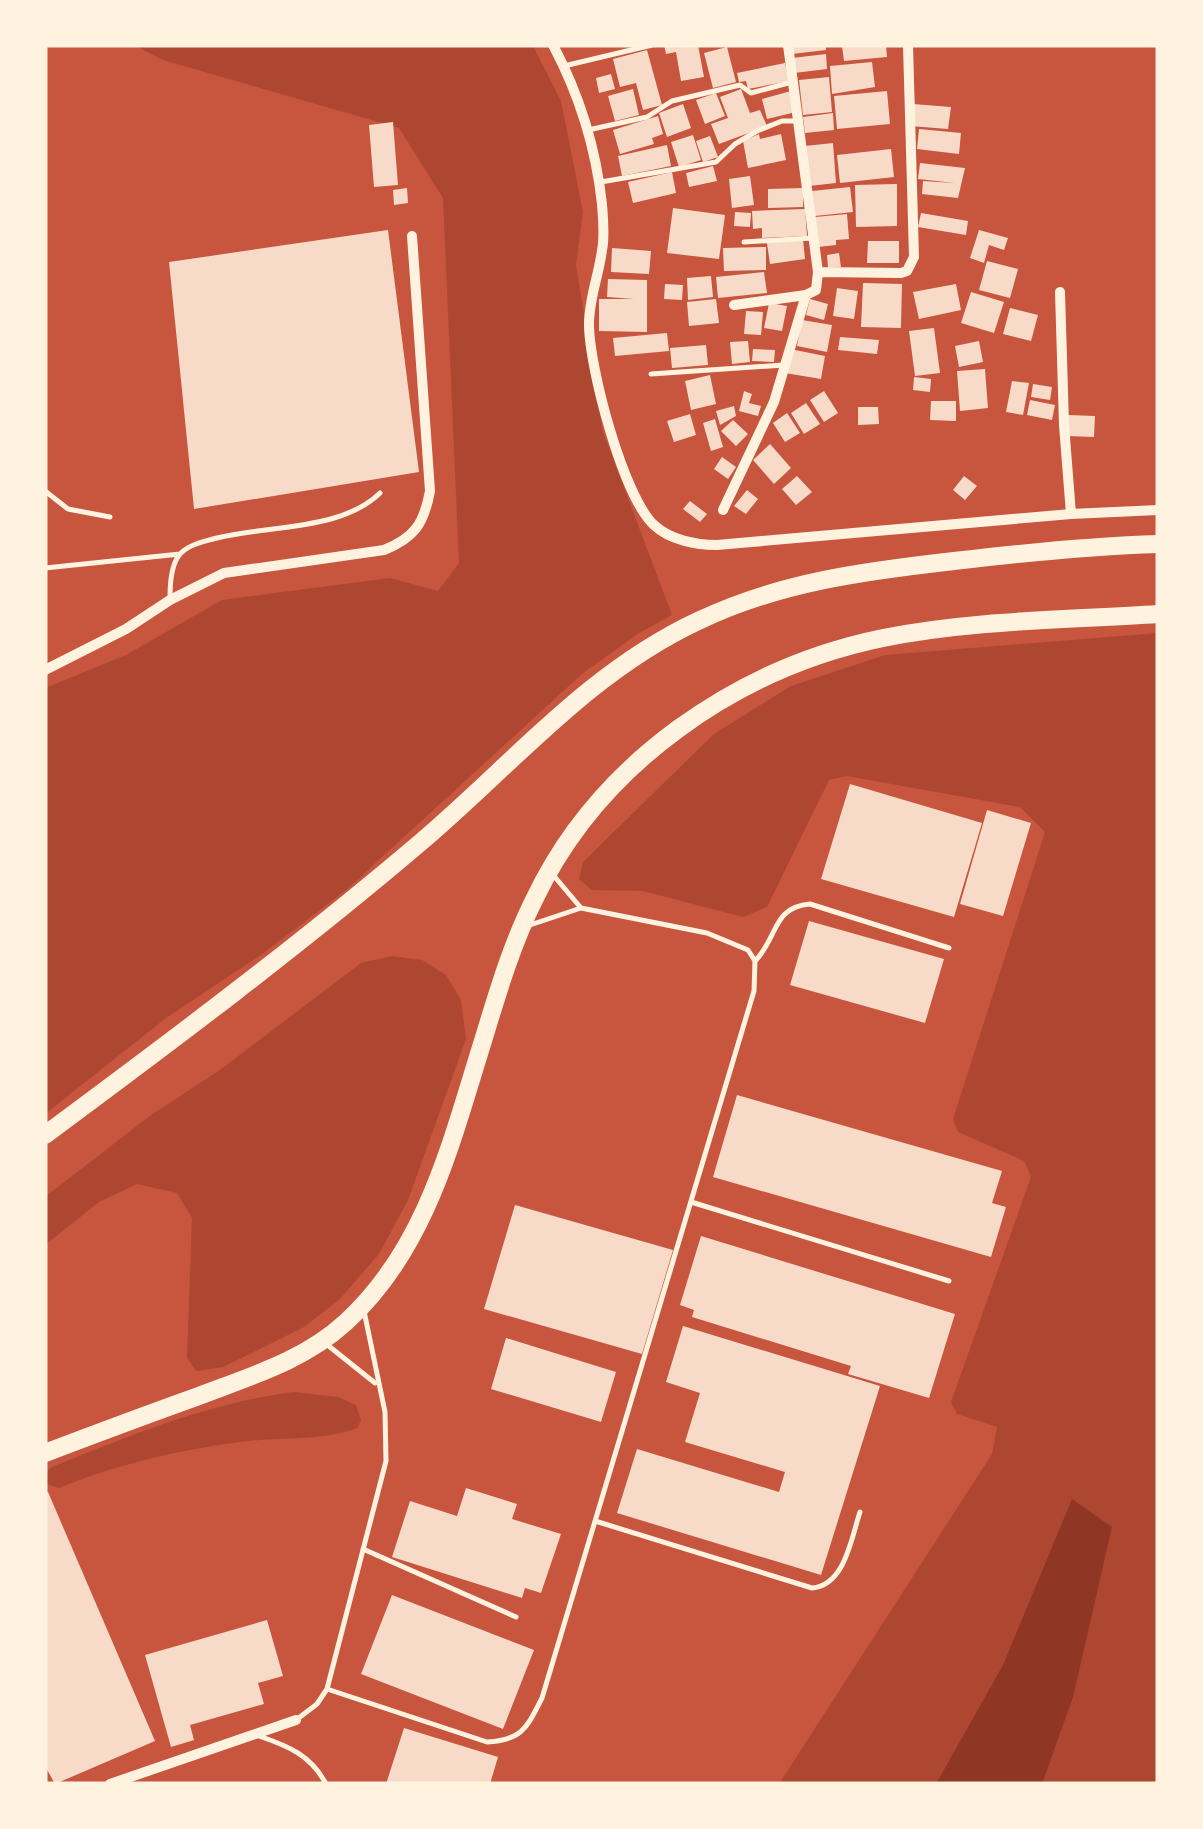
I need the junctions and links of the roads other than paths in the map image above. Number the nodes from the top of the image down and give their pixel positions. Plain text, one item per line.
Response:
1 (553, 45) edge
2 (652, 45) edge
3 (788, 45) edge
4 (908, 45) edge
5 (564, 66) junction
6 (795, 82) junction
7 (800, 121) junction
8 (588, 130) junction
9 (598, 182) junction
10 (412, 236) dead end
11 (816, 238) junction
12 (744, 242) dead end
13 (818, 272) junction
14 (1060, 292) dead end
15 (806, 295) junction
16 (734, 305) dead end
17 (784, 365) junction
18 (651, 374) dead end
19 (45, 490) edge
20 (380, 493) dead end
21 (723, 510) dead end
22 (1158, 510) edge
23 (1071, 514) junction
24 (110, 518) dead end
25 (1158, 544) edge
26 (180, 554) junction
27 (45, 568) edge
28 (170, 600) junction
29 (1158, 614) edge
30 (45, 670) edge
31 (550, 870) junction
32 (581, 908) junction
33 (521, 928) junction
34 (949, 948) dead end
35 (754, 961) junction
36 (45, 1135) edge
37 (691, 1202) junction
38 (949, 1281) dead end
39 (363, 1305) junction
40 (322, 1341) junction
41 (377, 1385) junction
42 (45, 1452) edge
43 (860, 1512) dead end
44 (594, 1522) junction
45 (363, 1549) junction
46 (516, 1617) dead end
47 (327, 1689) junction
48 (296, 1720) joint
49 (256, 1735) junction
50 (110, 1784) edge
51 (326, 1784) edge

1 - 5 street
2 - 5 lane
3 - 6 street
4 - 13 street
5 - 8 street
6 - 7 street
6 - 8 lane
7 - 9 lane
7 - 11 street
8 - 9 street
9 - 23 street
10 - 28 street
11 - 12 lane
11 - 13 street
13 - 15 street
14 - 23 street
15 - 16 street
15 - 17 street
17 - 18 lane
17 - 21 street
19 - 24 lane
20 - 26 lane
22 - 23 street
25 - 36 main road
26 - 27 lane
26 - 28 lane
28 - 30 street
29 - 31 main road
31 - 32 lane
31 - 33 main road
32 - 33 lane
32 - 35 lane
33 - 39 main road
34 - 35 lane
35 - 37 lane
37 - 38 lane
37 - 44 lane
39 - 40 main road
39 - 41 lane
40 - 41 lane
40 - 42 main road
41 - 45 lane
43 - 44 lane
44 - 47 lane
45 - 46 lane
45 - 47 lane
47 - 48 lane
48 - 49 street
49 - 50 street
49 - 51 lane

